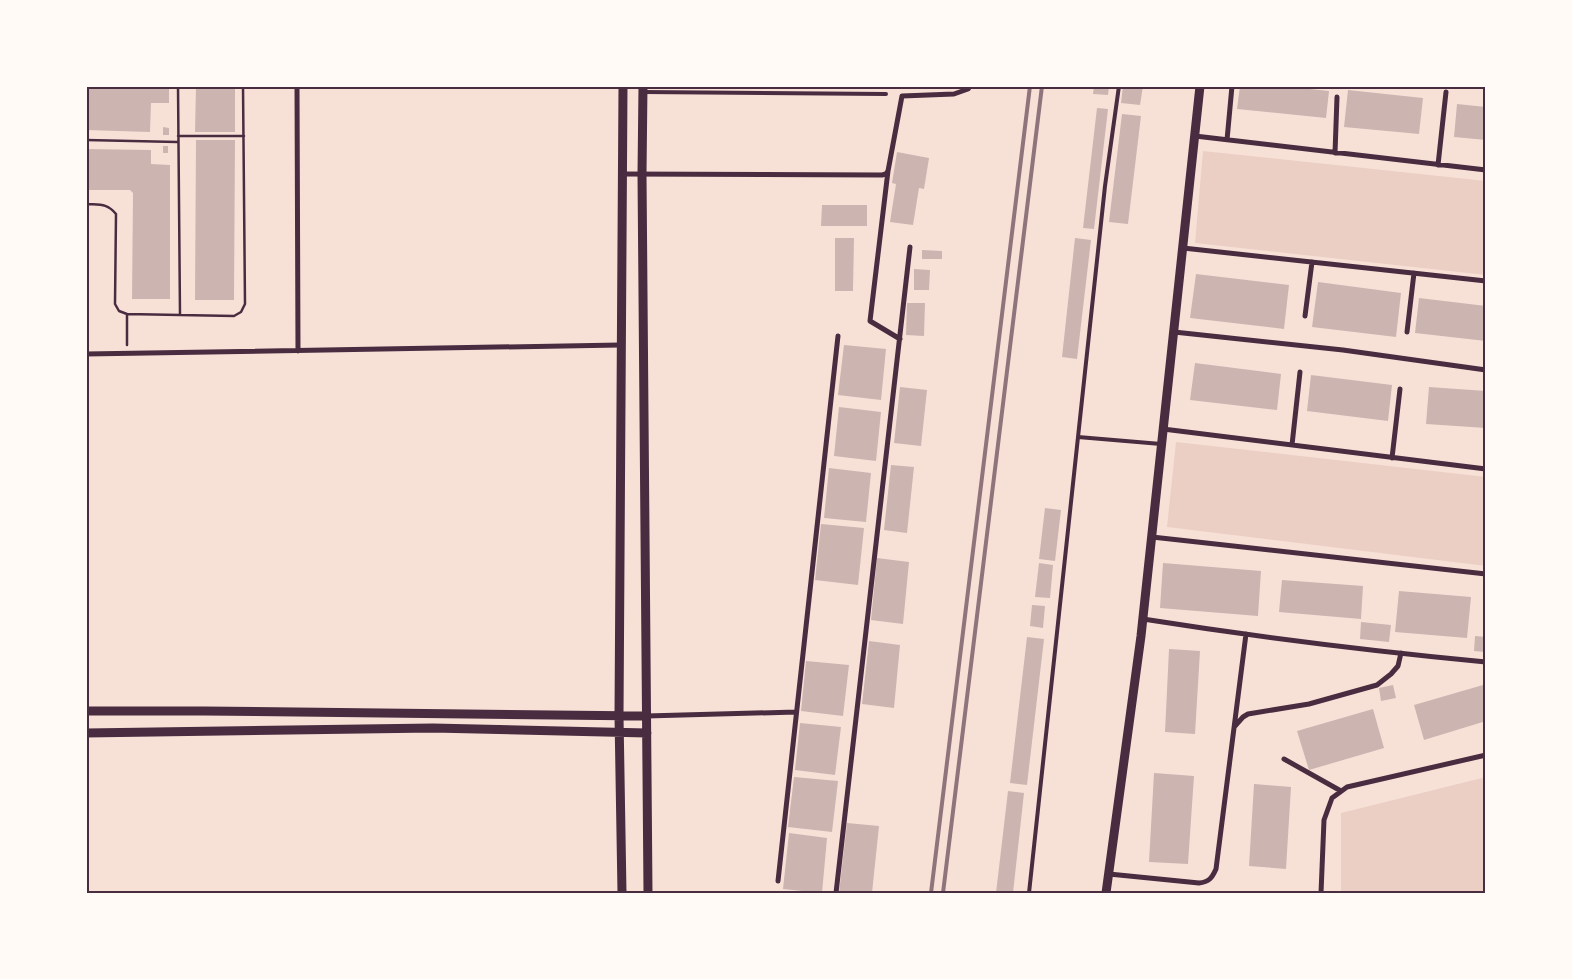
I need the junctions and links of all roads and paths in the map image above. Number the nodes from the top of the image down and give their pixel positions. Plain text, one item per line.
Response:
1 (178, 86) edge
2 (243, 86) edge
3 (297, 86) edge
4 (623, 86) edge
5 (970, 86) edge
6 (1119, 86) edge
7 (1200, 86) edge
8 (1232, 86) edge
9 (643, 89) edge
10 (1446, 92) dead end
11 (886, 94) dead end
12 (1337, 97) dead end
13 (178, 136) junction
14 (244, 136) junction
15 (1195, 136) junction
16 (86, 140) edge
17 (1227, 140) junction
18 (178, 142) junction
19 (1334, 153) junction
20 (1438, 165) junction
21 (1486, 170) edge
22 (888, 171) junction
23 (621, 174) junction
24 (642, 174) junction
25 (86, 204) edge
26 (910, 247) dead end
27 (1183, 248) junction
28 (1312, 262) junction
29 (1414, 273) junction
30 (1486, 281) edge
31 (127, 314) junction
32 (180, 315) junction
33 (1305, 316) dead end
34 (1174, 332) junction
35 (1407, 332) dead end
36 (838, 336) dead end
37 (900, 339) junction
38 (620, 345) junction
39 (298, 351) junction
40 (86, 354) edge
41 (127, 354) junction
42 (1486, 370) edge
43 (1300, 372) dead end
44 (1400, 390) dead end
45 (1163, 429) junction
46 (1078, 436) junction
47 (1161, 444) junction
48 (1292, 445) junction
49 (1392, 458) junction
50 (1486, 469) edge
51 (1152, 537) junction
52 (1486, 574) edge
53 (1143, 619) junction
54 (1246, 634) junction
55 (1400, 653) junction
56 (1486, 662) edge
57 (86, 711) edge
58 (796, 712) junction
59 (619, 716) junction
60 (646, 716) junction
61 (1234, 727) junction
62 (86, 733) edge
63 (619, 733) junction
64 (647, 733) junction
65 (1486, 755) edge
66 (1284, 759) dead end
67 (1341, 791) junction
68 (1109, 874) junction
69 (778, 881) dead end
70 (622, 893) edge
71 (648, 893) edge
72 (836, 893) edge
73 (1030, 893) edge
74 (1106, 893) edge
75 (1321, 893) edge

1 - 13 path
2 - 14 path
3 - 39 street
4 - 23 street
5 - 22 street
6 - 46 lane
7 - 15 street
8 - 17 street
9 - 11 lane
9 - 24 street
10 - 20 street
12 - 19 street
13 - 14 path
13 - 18 path
14 - 32 path
15 - 17 street
15 - 27 street
16 - 18 path
17 - 19 street
18 - 32 path
19 - 20 street
20 - 21 street
22 - 24 street
22 - 37 street
23 - 24 street
23 - 38 street
24 - 60 street
25 - 31 path
26 - 37 street
27 - 28 street
27 - 34 street
28 - 29 street
28 - 33 street
29 - 30 street
29 - 35 street
31 - 32 path
31 - 41 path
34 - 42 street
34 - 45 street
36 - 58 street
37 - 72 street
38 - 39 street
38 - 59 street
39 - 41 street
40 - 41 street
43 - 48 street
44 - 49 street
45 - 47 street
45 - 48 street
46 - 47 lane
46 - 73 lane
47 - 51 street
48 - 49 street
49 - 50 street
51 - 52 street
51 - 53 street
53 - 54 street
53 - 68 street
54 - 55 street
54 - 61 street
55 - 56 street
55 - 61 street
57 - 59 street
58 - 60 street
58 - 69 street
59 - 60 street
59 - 63 street
60 - 64 street
61 - 68 street
62 - 63 street
63 - 64 street
63 - 70 street
64 - 71 street
65 - 67 street
66 - 67 street
67 - 75 street
68 - 74 street

